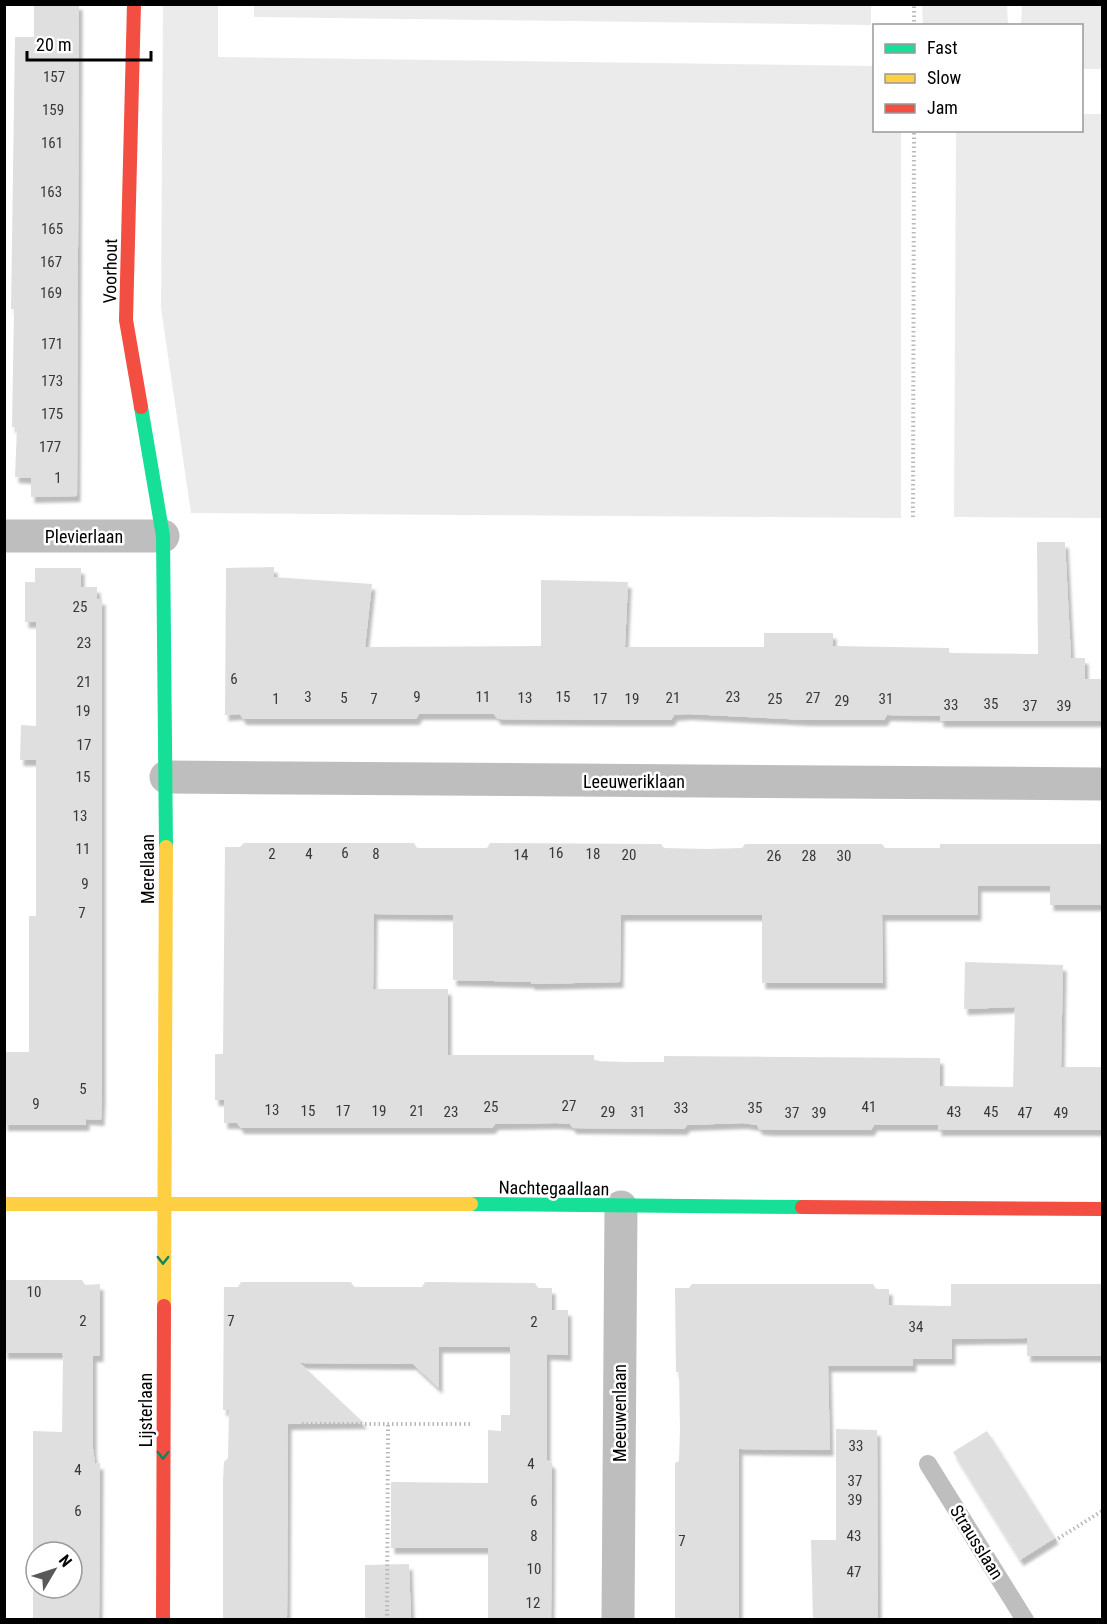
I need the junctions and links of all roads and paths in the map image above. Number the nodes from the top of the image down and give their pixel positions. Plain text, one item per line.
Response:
1 (134, 4) edge
2 (914, 4) edge
3 (914, 24) edge
4 (914, 132) edge
5 (913, 517) dead end
6 (4, 536) edge
7 (163, 536) junction
8 (166, 777) junction
9 (1102, 784) edge
10 (164, 1202) junction
11 (4, 1204) edge
12 (621, 1207) junction
13 (1102, 1209) edge
14 (302, 1424) dead end
15 (472, 1424) dead end
16 (388, 1425) junction
17 (928, 1464) dead end
18 (1102, 1511) edge
19 (999, 1577) junction
20 (163, 1620) edge
21 (387, 1620) edge
22 (618, 1620) edge
23 (1025, 1620) edge

1 - 7 street, Voorhout
2 - 3 path
4 - 5 path
6 - 7 street, Plevierlaan
7 - 8 street, Merellaan
8 - 9 street, Leeuweriklaan
8 - 10 street, Merellaan
10 - 11 street, Nachtegaallaan
10 - 12 street, Nachtegaallaan
10 -> 20 street, Lijsterlaan
12 - 13 street, Nachtegaallaan
12 - 22 street, Meeuwenlaan
14 - 16 path
15 - 16 path
16 - 21 path
17 - 19 lane, Strausslaan
18 - 19 path
19 - 23 lane, Strausslaan

